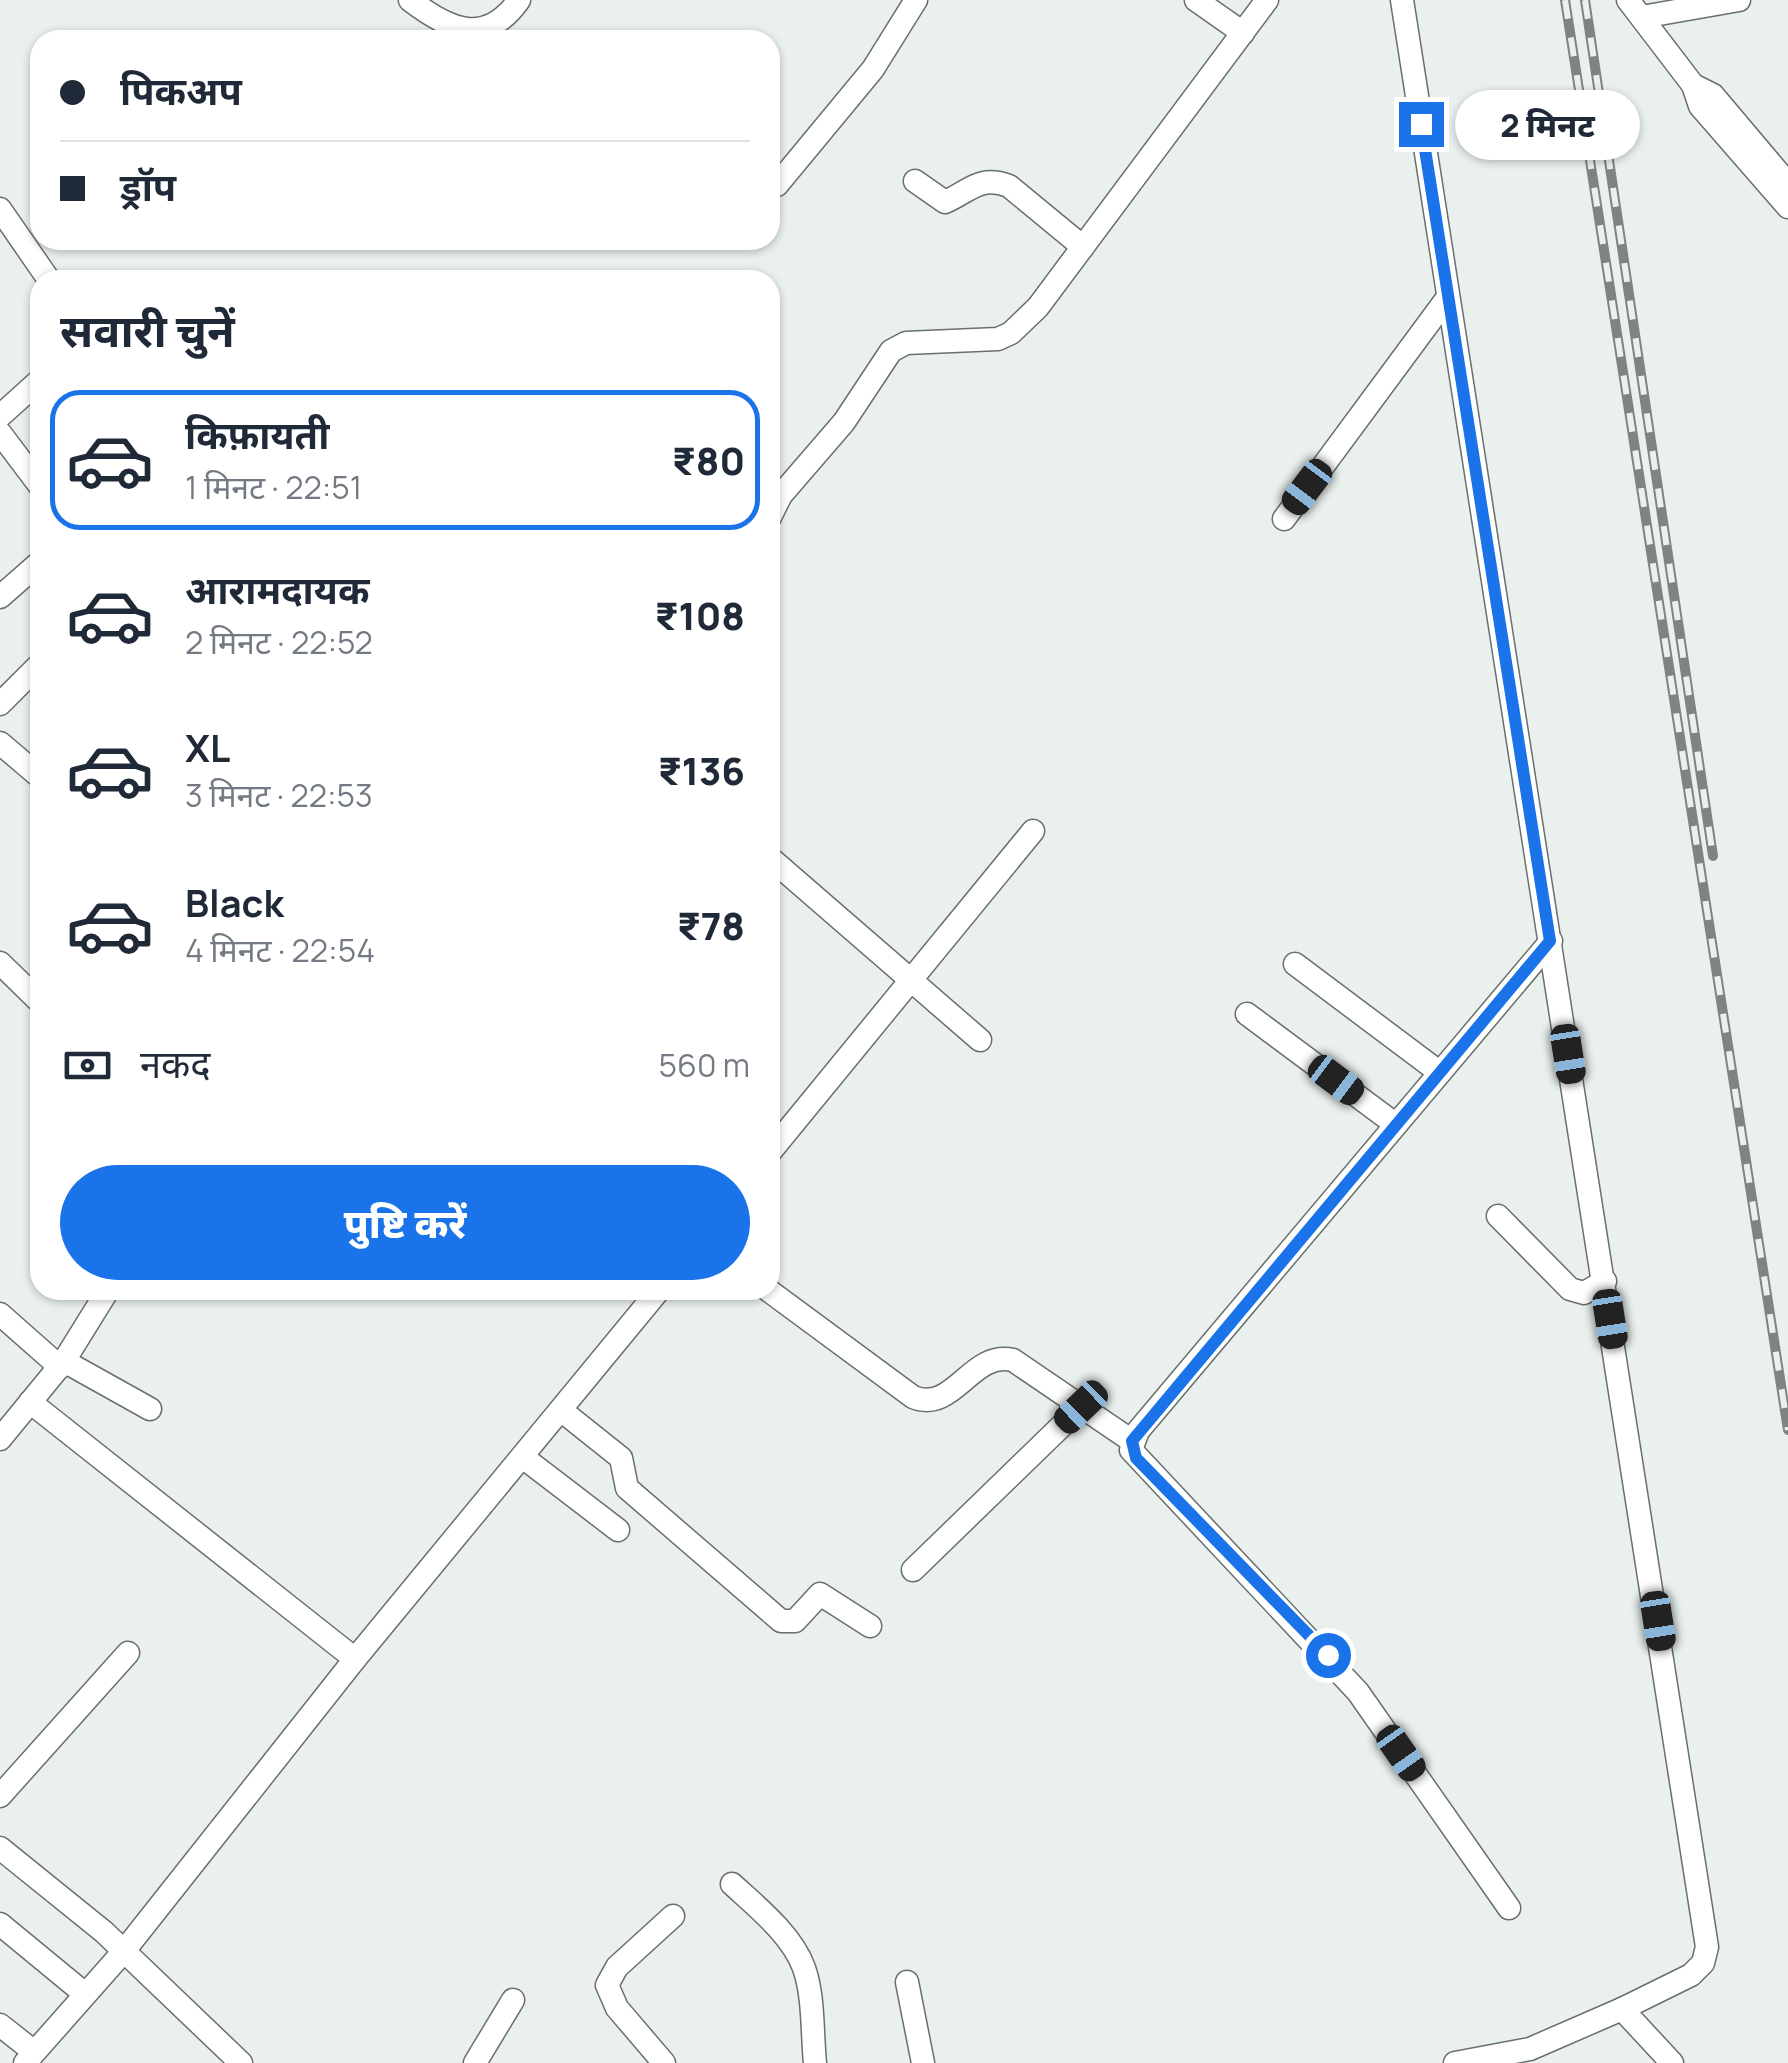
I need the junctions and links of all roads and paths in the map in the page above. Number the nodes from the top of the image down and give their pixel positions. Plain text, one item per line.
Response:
1 (410, 0) edge
2 (519, 0) edge
3 (916, 0) edge
4 (1196, 0) edge
5 (1267, 0) edge
6 (1402, 0) edge
7 (1740, 0) edge
8 (1644, 8) edge
9 (469, 30) edge
10 (477, 30) edge
11 (1244, 33) junction
12 (1693, 84) junction
13 (915, 181) dead end
14 (780, 183) edge
15 (1788, 184) edge
16 (1788, 207) edge
17 (0, 208) edge
18 (1083, 247) junction
19 (42, 270) edge
20 (1448, 297) junction
21 (30, 389) edge
22 (0, 416) edge
23 (0, 433) edge
24 (30, 473) edge
25 (780, 499) edge
26 (1284, 518) dead end
27 (30, 571) edge
28 (0, 597) edge
29 (30, 671) edge
30 (5, 689) edge
31 (0, 744) edge
32 (30, 770) edge
33 (1033, 832) dead end
34 (780, 867) edge
35 (1550, 941) junction
36 (0, 963) edge
37 (1296, 964) dead end
38 (909, 979) junction
39 (30, 992) edge
40 (1247, 1014) dead end
41 (980, 1040) dead end
42 (1439, 1072) junction
43 (1395, 1124) junction
44 (780, 1140) edge
45 (1498, 1216) dead end
46 (1604, 1282) junction
47 (780, 1299) edge
48 (102, 1300) edge
49 (651, 1300) edge
50 (0, 1314) edge
51 (62, 1364) junction
52 (30, 1402) junction
53 (1081, 1407) junction
54 (150, 1409) dead end
55 (562, 1411) junction
56 (0, 1439) edge
57 (1132, 1441) junction
58 (524, 1458) junction
59 (618, 1530) dead end
60 (913, 1570) dead end
61 (870, 1626) dead end
62 (128, 1652) dead end
63 (355, 1659) junction
64 (0, 1796) edge
65 (0, 1848) edge
66 (732, 1884) dead end
67 (1509, 1908) dead end
68 (674, 1916) dead end
69 (0, 1924) edge
70 (124, 1951) junction
71 (907, 1982) dead end
72 (85, 1994) junction
73 (513, 2000) dead end
74 (1622, 2009) junction
75 (0, 2025) edge
76 (29, 2057) edge
77 (1514, 2058) edge
78 (241, 2063) edge
79 (475, 2063) edge
80 (664, 2063) edge
81 (815, 2063) edge
82 (924, 2063) edge
83 (1455, 2063) edge
84 (1672, 2063) edge

1 - 9 street
2 - 10 street
3 - 14 street
4 - 11 street
5 - 11 street
6 - 20 street
7 - 8 street
8 - 12 street
11 - 18 street
12 - 15 street
12 - 16 street
13 - 18 street
17 - 19 street
18 - 25 street
20 - 26 street
20 - 35 street
21 - 22 street
23 - 24 street
27 - 28 street
29 - 30 street
31 - 32 street
33 - 38 street
34 - 38 street
35 - 42 street
35 - 46 street
36 - 39 street
37 - 42 street
38 - 41 street
38 - 44 street
40 - 43 street
42 - 43 street
43 - 57 street
45 - 46 street
46 - 74 street
47 - 53 street
48 - 51 street
49 - 55 street
50 - 51 street
51 - 52 street
51 - 54 street
52 - 56 street
52 - 63 street
53 - 57 street
53 - 60 street
55 - 58 street
55 - 61 street
57 - 67 street
58 - 59 street
58 - 63 street
62 - 64 street
63 - 70 street
65 - 70 street
66 - 81 street
68 - 80 street
69 - 72 street
70 - 72 street
70 - 78 street
71 - 82 street
72 - 76 street
73 - 79 street
74 - 77 street
74 - 84 street
75 - 76 street
77 - 83 street

